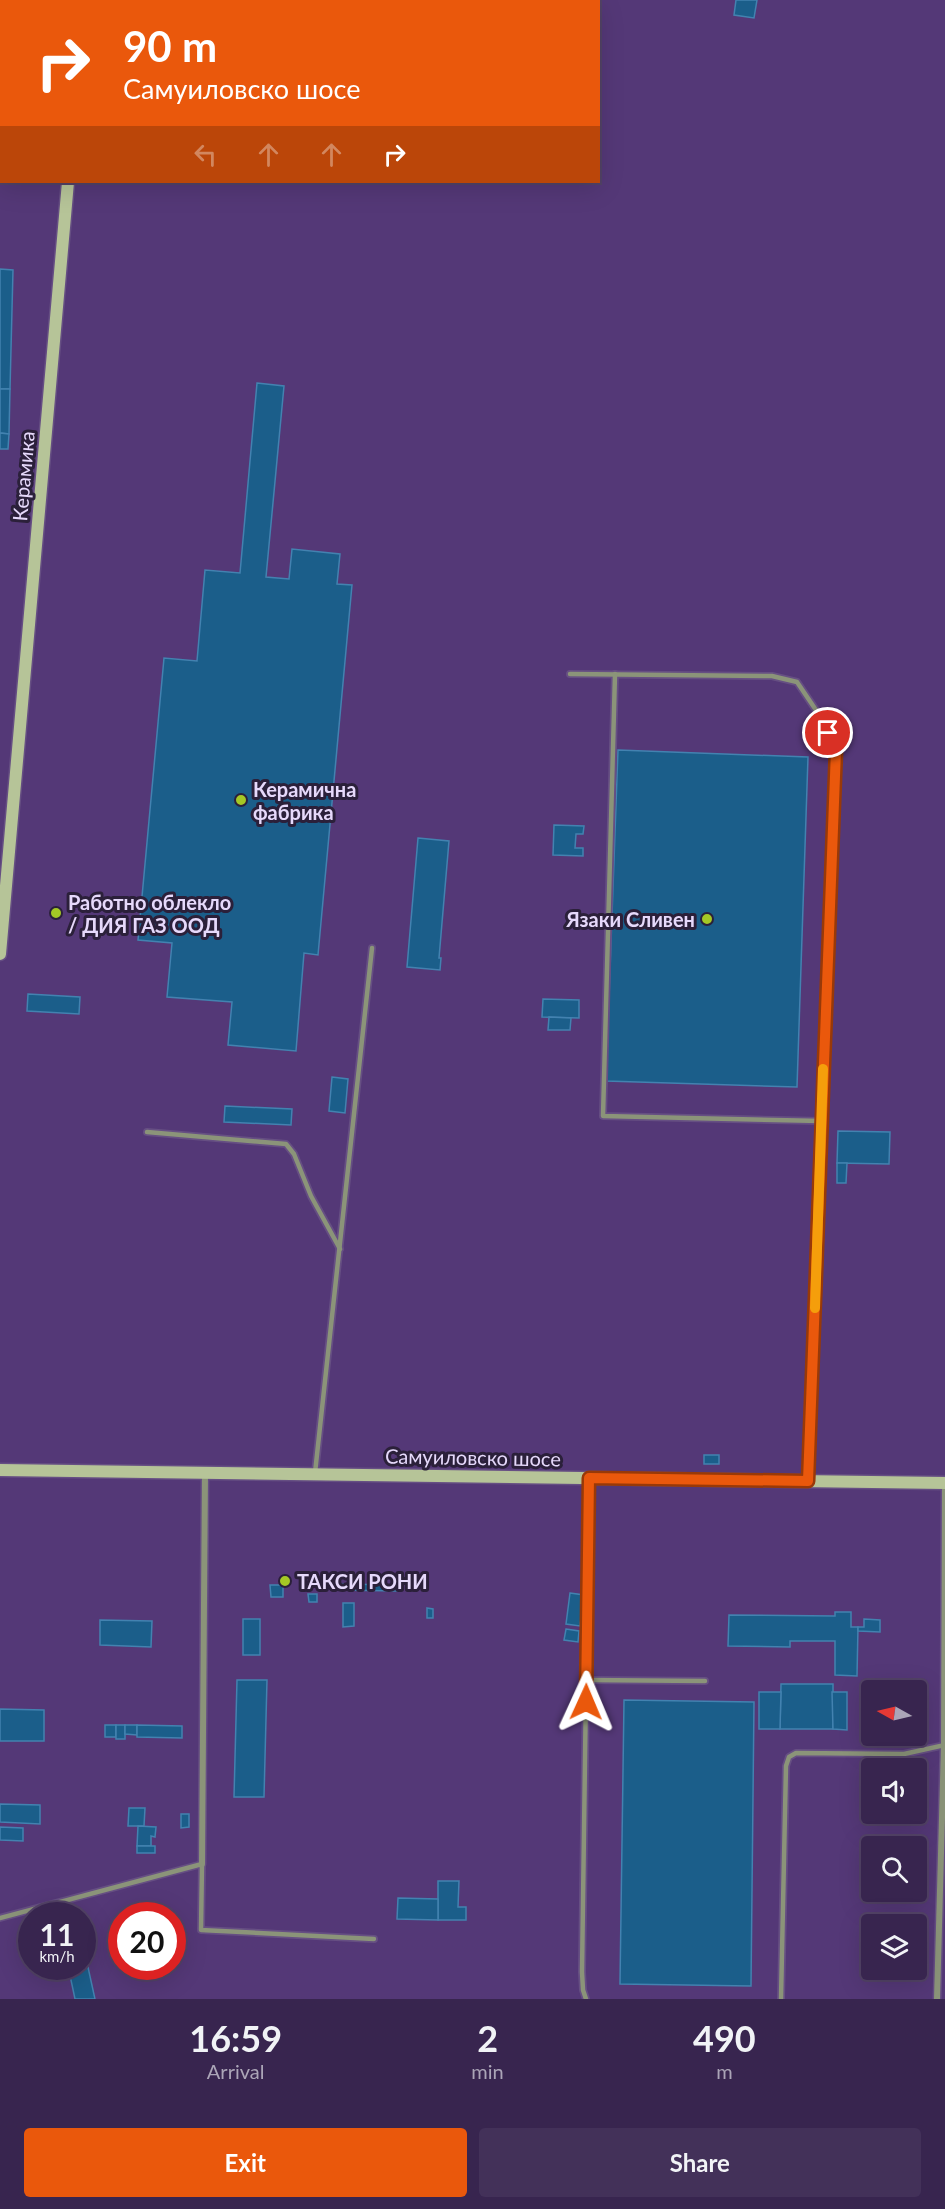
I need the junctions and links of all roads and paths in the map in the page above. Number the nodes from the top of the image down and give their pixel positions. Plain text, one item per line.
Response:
1 (68, 183) edge
2 (570, 674) dead end
3 (615, 674) junction
4 (372, 948) dead end
5 (0, 954) edge
6 (822, 1121) junction
7 (147, 1132) dead end
8 (340, 1249) junction
9 (0, 1470) edge
10 (205, 1473) junction
11 (315, 1474) junction
12 (589, 1478) junction
13 (808, 1481) junction
14 (945, 1483) edge
15 (945, 1490) edge
16 (586, 1680) junction
17 (705, 1682) dead end
18 (945, 1744) edge
19 (202, 1864) junction
20 (0, 1918) edge
21 (374, 1939) dead end
22 (586, 1999) edge
23 (780, 1999) edge
24 (938, 1999) edge

1 - 5 street, Керамика
2 - 3 lane
3 - 6 lane
3 - 6 lane
4 - 8 lane
6 - 13 lane
7 - 8 lane
8 - 11 lane
9 - 10 street, Самуиловско шосе
10 - 11 street, Самуиловско шосе
10 - 19 street
11 - 12 street, Самуиловско шосе
12 - 13 street, Самуиловско шосе
12 - 16 lane
13 - 14 street, Самуиловско шосе
15 - 18 street
16 - 17 lane
16 - 22 lane
18 - 23 lane
18 - 24 street
19 - 20 lane
19 - 21 lane

